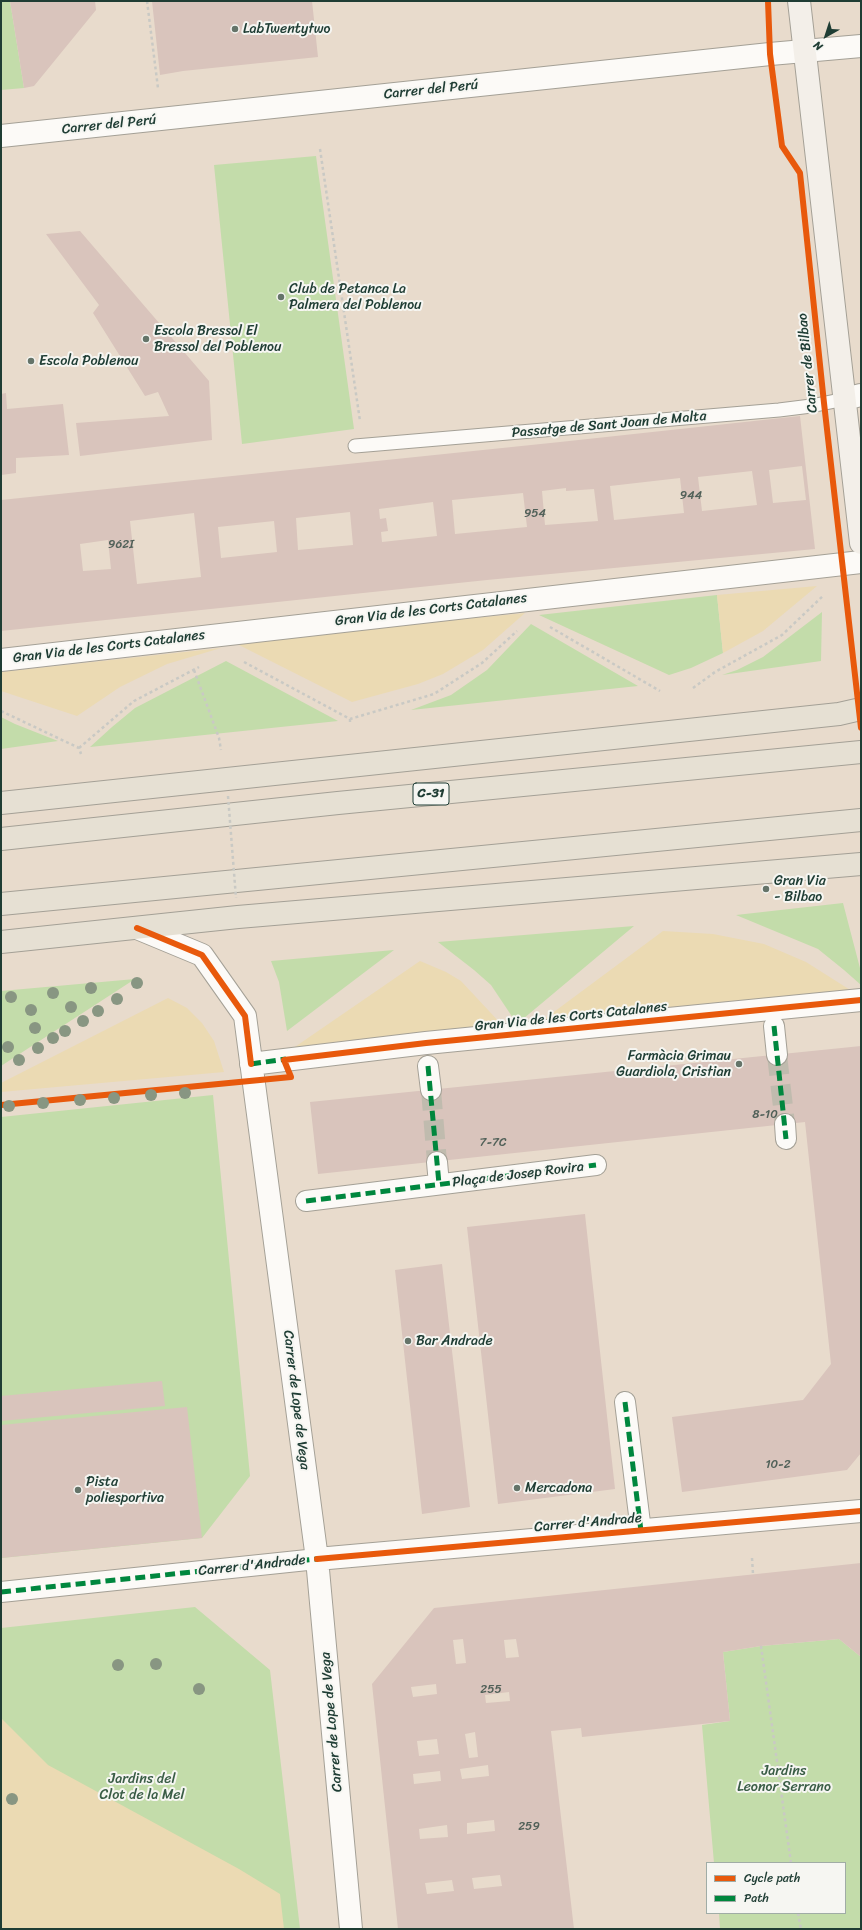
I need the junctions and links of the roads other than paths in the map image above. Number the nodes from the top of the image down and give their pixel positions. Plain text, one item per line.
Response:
1 (799, 1) edge
2 (861, 46) edge
3 (804, 51) junction
4 (1, 136) edge
5 (853, 397) edge
6 (360, 446) road end
7 (861, 542) edge
8 (861, 562) edge
9 (1, 660) edge
10 (861, 709) edge
11 (861, 752) edge
12 (1, 803) edge
13 (861, 820) edge
14 (1, 838) edge
15 (861, 864) edge
16 (1, 904) edge
17 (137, 928) junction
18 (1, 942) edge
19 (861, 1000) edge
20 (774, 1026) dead end
21 (777, 1055) tunnel mouth
22 (251, 1064) junction
23 (428, 1066) dead end
24 (431, 1090) tunnel mouth
25 (437, 1162) tunnel mouth
26 (596, 1165) dead end
27 (439, 1184) junction
28 (306, 1200) dead end
29 (625, 1402) dead end
30 (861, 1511) edge
31 (641, 1531) junction
32 (317, 1559) junction
33 (1, 1592) edge
34 (351, 1929) edge

1 - 3 main road
2 - 3 street, Carrer del Perú
3 - 4 street, Carrer del Perú
3 - 5 main road
5 - 6 lane, Passatge de Sant Joan de Malta
5 - 7 main road
8 - 9 street, Gran Via de les Corts Catalanes
10 - 12 main road
11 - 14 main road, C-31
13 - 16 main road
15 - 17 main road
17 - 18 main road
17 - 22 street, Carrer de Lope de Vega
19 - 22 street, Gran Via de les Corts Catalanes
20 - 21 street
22 - 32 street, Carrer de Lope de Vega
23 - 24 street
25 - 27 street, Plaça de Josep Rovira
26 - 27 street, Plaça de Josep Rovira
27 - 28 street, Plaça de Josep Rovira
29 - 31 street
30 - 31 street, Carrer d'Andrade
31 - 32 street, Carrer d'Andrade
32 - 33 street, Carrer d'Andrade
32 - 34 street, Carrer de Lope de Vega

